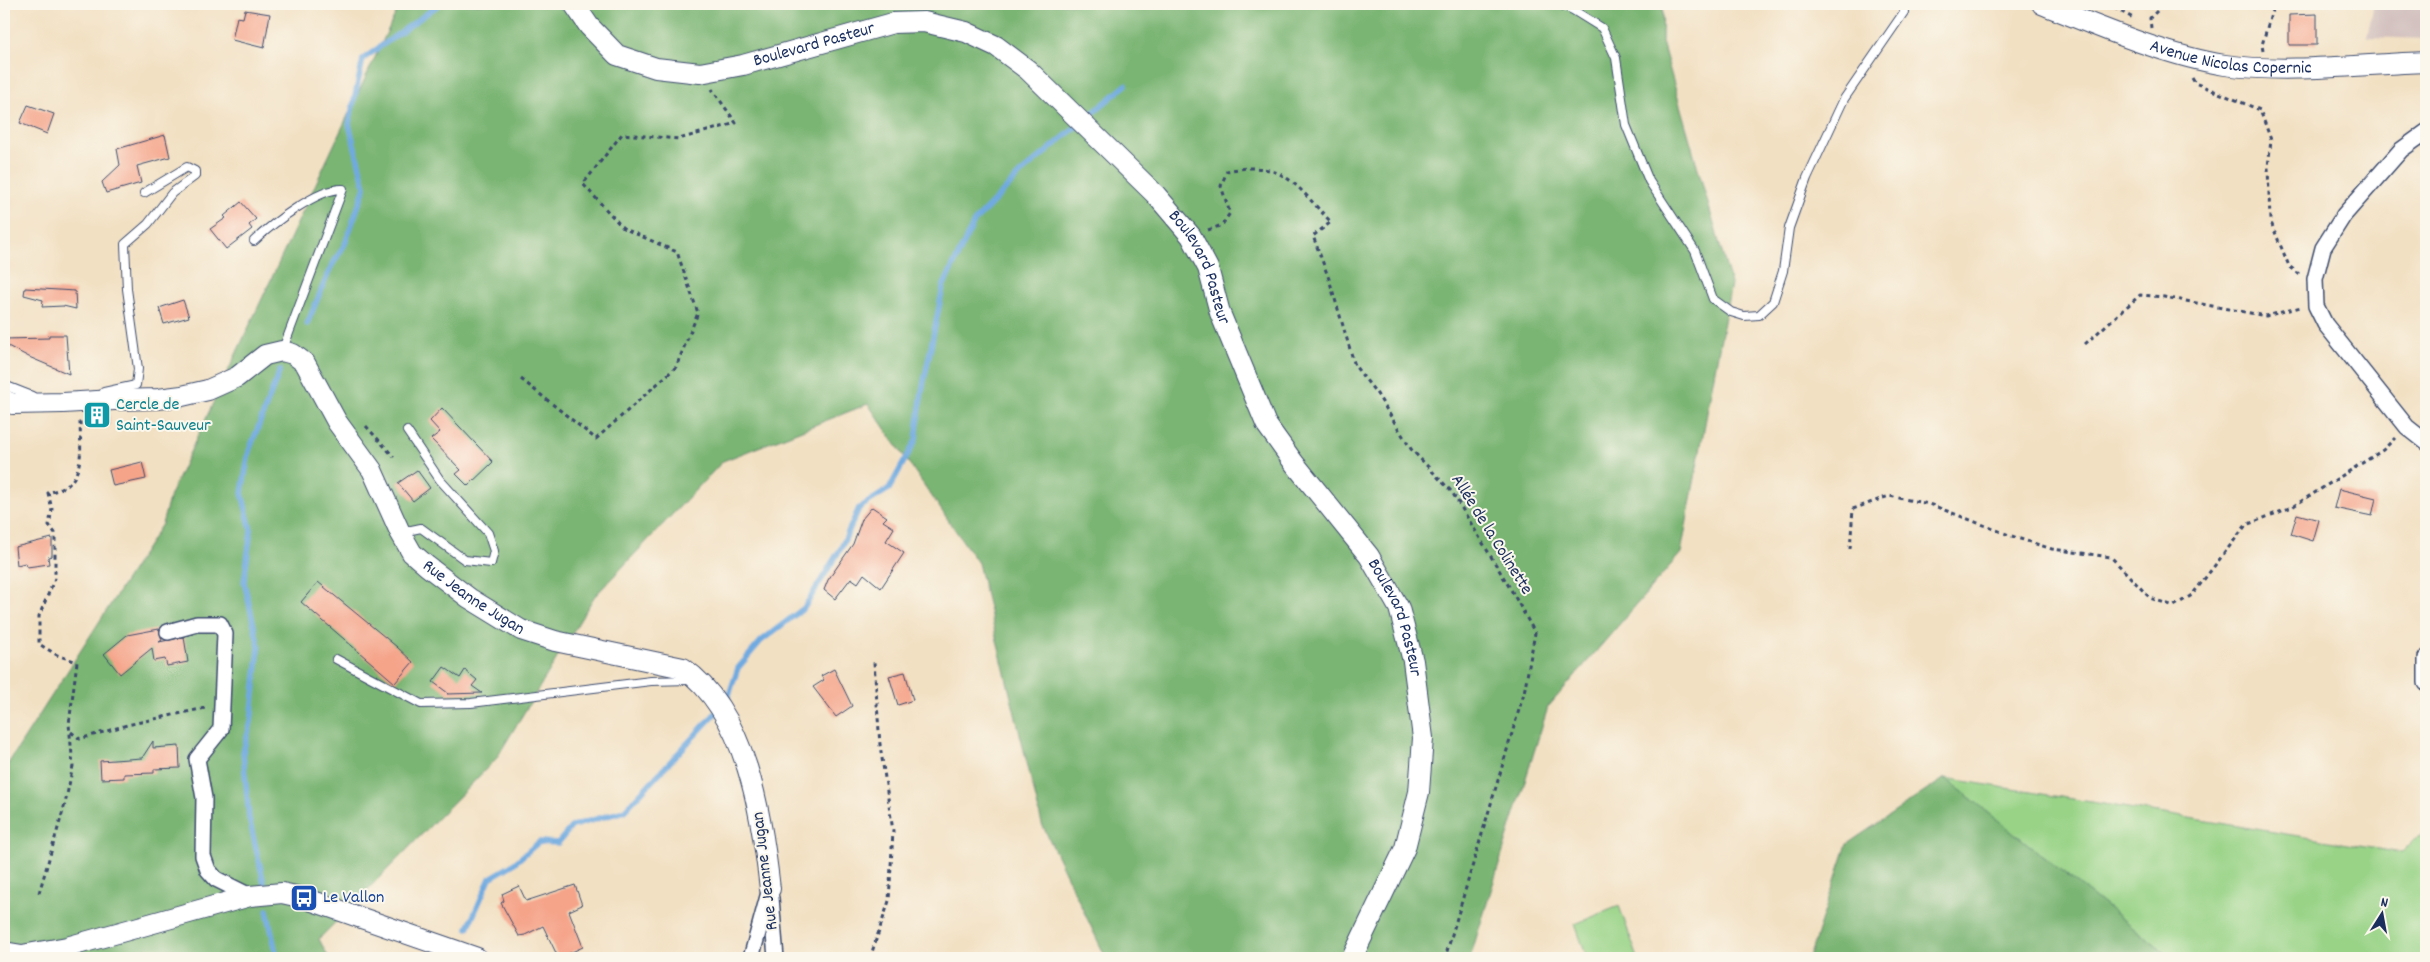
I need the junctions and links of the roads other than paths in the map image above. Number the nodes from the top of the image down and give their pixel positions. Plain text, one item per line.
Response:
1 (574, 4) edge
2 (1559, 4) edge
3 (1903, 4) edge
4 (2042, 4) edge
5 (2426, 62) edge
6 (2426, 132) edge
7 (144, 193) dead end
8 (254, 241) dead end
9 (274, 353) junction
10 (4, 385) edge
11 (4, 400) edge
12 (71, 403) junction
13 (407, 431) dead end
14 (2426, 442) edge
15 (400, 532) junction
16 (168, 632) dead end
17 (2426, 658) edge
18 (336, 659) dead end
19 (700, 679) junction
20 (2426, 683) edge
21 (770, 889) junction
22 (250, 896) junction
23 (4, 952) edge
24 (477, 958) edge
25 (751, 958) edge
26 (776, 958) edge
27 (1352, 958) edge

1 - 27 main road, Boulevard Pasteur
2 - 3 lane
4 - 5 main road, Avenue Nicolas Copernic
6 - 14 street
7 - 12 lane
8 - 9 lane
9 - 12 main road
9 - 15 main road, Rue Jeanne Jugan
10 - 12 lane
11 - 12 main road
13 - 15 lane
15 - 19 main road, Rue Jeanne Jugan
16 - 22 street
17 - 20 street
18 - 19 lane
19 - 21 main road, Rue Jeanne Jugan
21 - 25 street
21 - 26 street, Rue Jeanne Jugan
22 - 23 main road
22 - 24 main road

